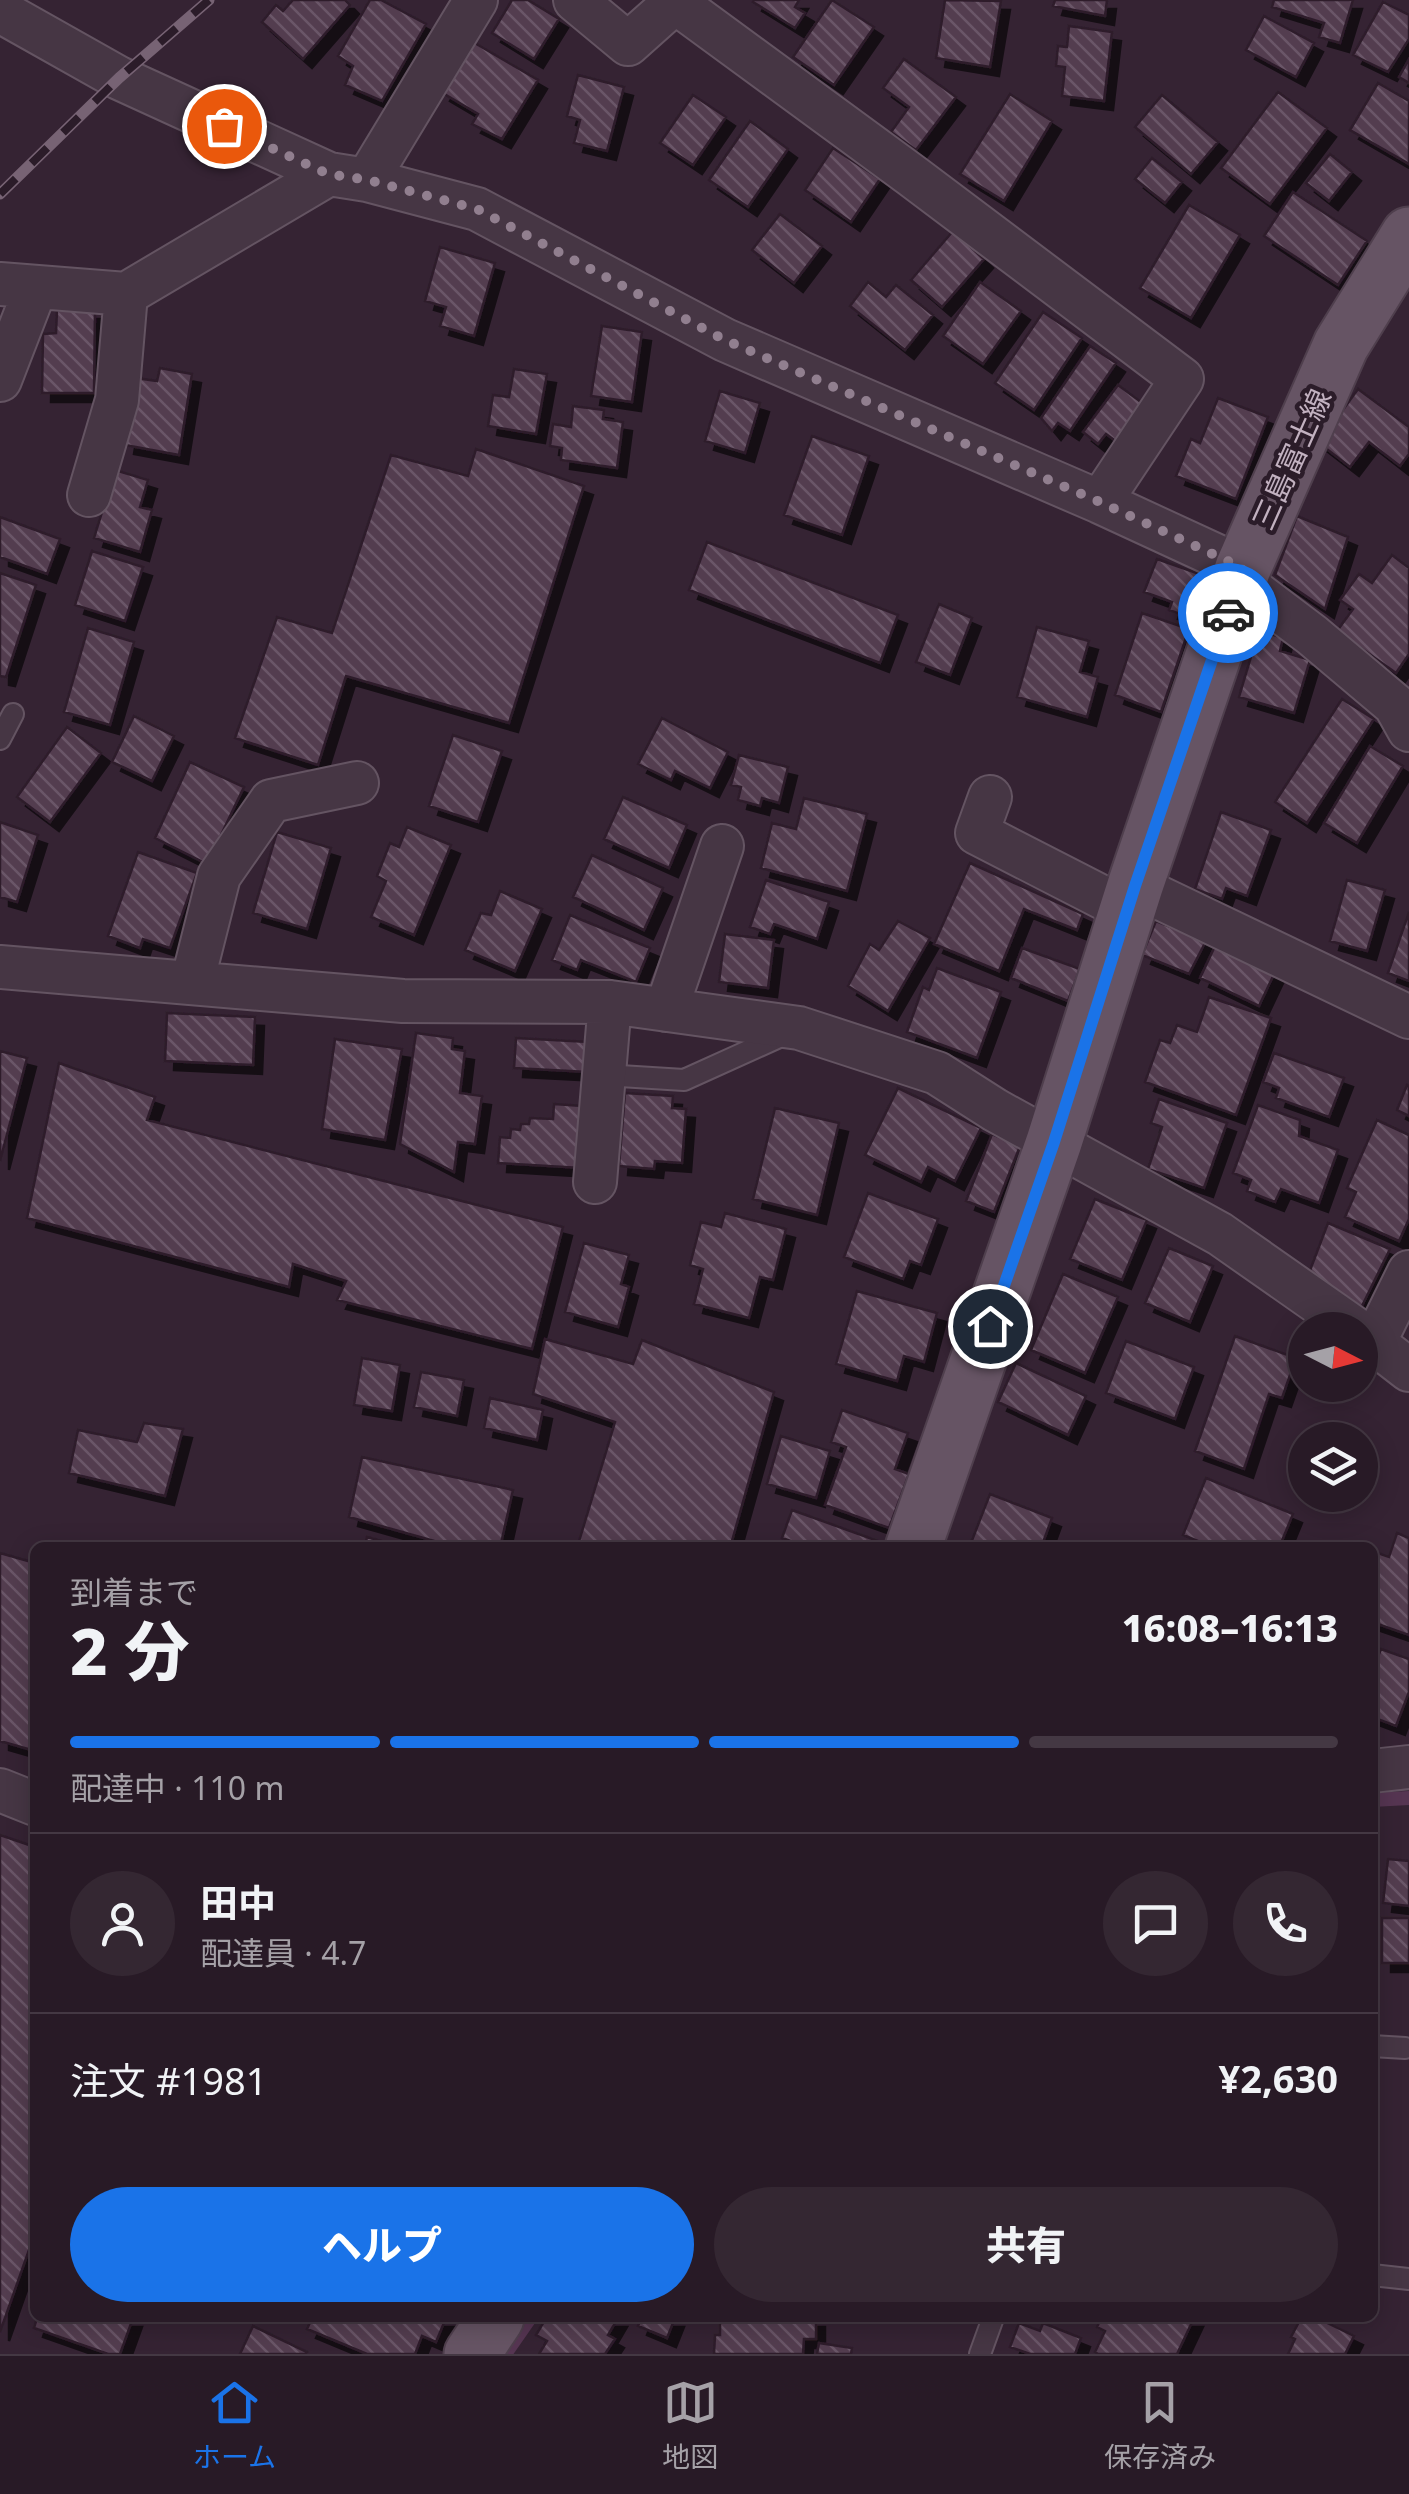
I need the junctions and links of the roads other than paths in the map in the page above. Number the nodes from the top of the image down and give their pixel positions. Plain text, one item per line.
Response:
1 (476, 0) edge
2 (575, 0) edge
3 (0, 11) edge
4 (348, 177) junction
5 (1409, 235) edge
6 (18, 285) edge
7 (126, 294) junction
8 (0, 380) edge
9 (90, 495) dead end
10 (1100, 502) junction
11 (1241, 574) junction
12 (1404, 708) edge
13 (13, 714) dead end
14 (0, 739) edge
15 (357, 783) dead end
16 (990, 797) dead end
17 (722, 846) dead end
18 (1131, 898) junction
19 (0, 967) edge
20 (192, 983) junction
21 (610, 1002) junction
22 (666, 1010) junction
23 (1409, 1017) edge
24 (799, 1028) junction
25 (604, 1075) junction
26 (1054, 1142) junction
27 (594, 1182) dead end
28 (1409, 1272) edge
29 (1331, 1312) edge
30 (1378, 1315) edge
31 (1378, 1346) edge
32 (1409, 1370) edge
33 (914, 1542) edge
34 (1409, 1767) edge
35 (1378, 1770) edge
36 (0, 1790) edge
37 (30, 1802) edge
38 (1378, 2046) edge
39 (1405, 2048) dead end
40 (1378, 2275) edge
41 (1409, 2278) edge
42 (493, 2322) edge
43 (992, 2322) edge
44 (472, 2354) edge
45 (980, 2354) edge

1 - 4 street
2 - 10 street
3 - 4 street
4 - 7 street
4 - 10 street
5 - 11 main road, 三島富士線
6 - 7 street
6 - 8 street
7 - 9 street
10 - 11 street
11 - 12 street
11 - 18 main road, 三島富士線
13 - 14 lane
15 - 20 street
16 - 18 street
17 - 22 street
18 - 23 street
18 - 26 main road, 三島富士線
19 - 20 street
20 - 21 street
21 - 22 street
21 - 25 street
22 - 24 street
24 - 25 lane
24 - 26 street
25 - 27 street
26 - 29 street
26 - 33 main road, 三島富士線
28 - 30 street
31 - 32 street
34 - 35 street
36 - 37 street
38 - 39 lane
40 - 41 lane
42 - 44 main road
43 - 45 lane

